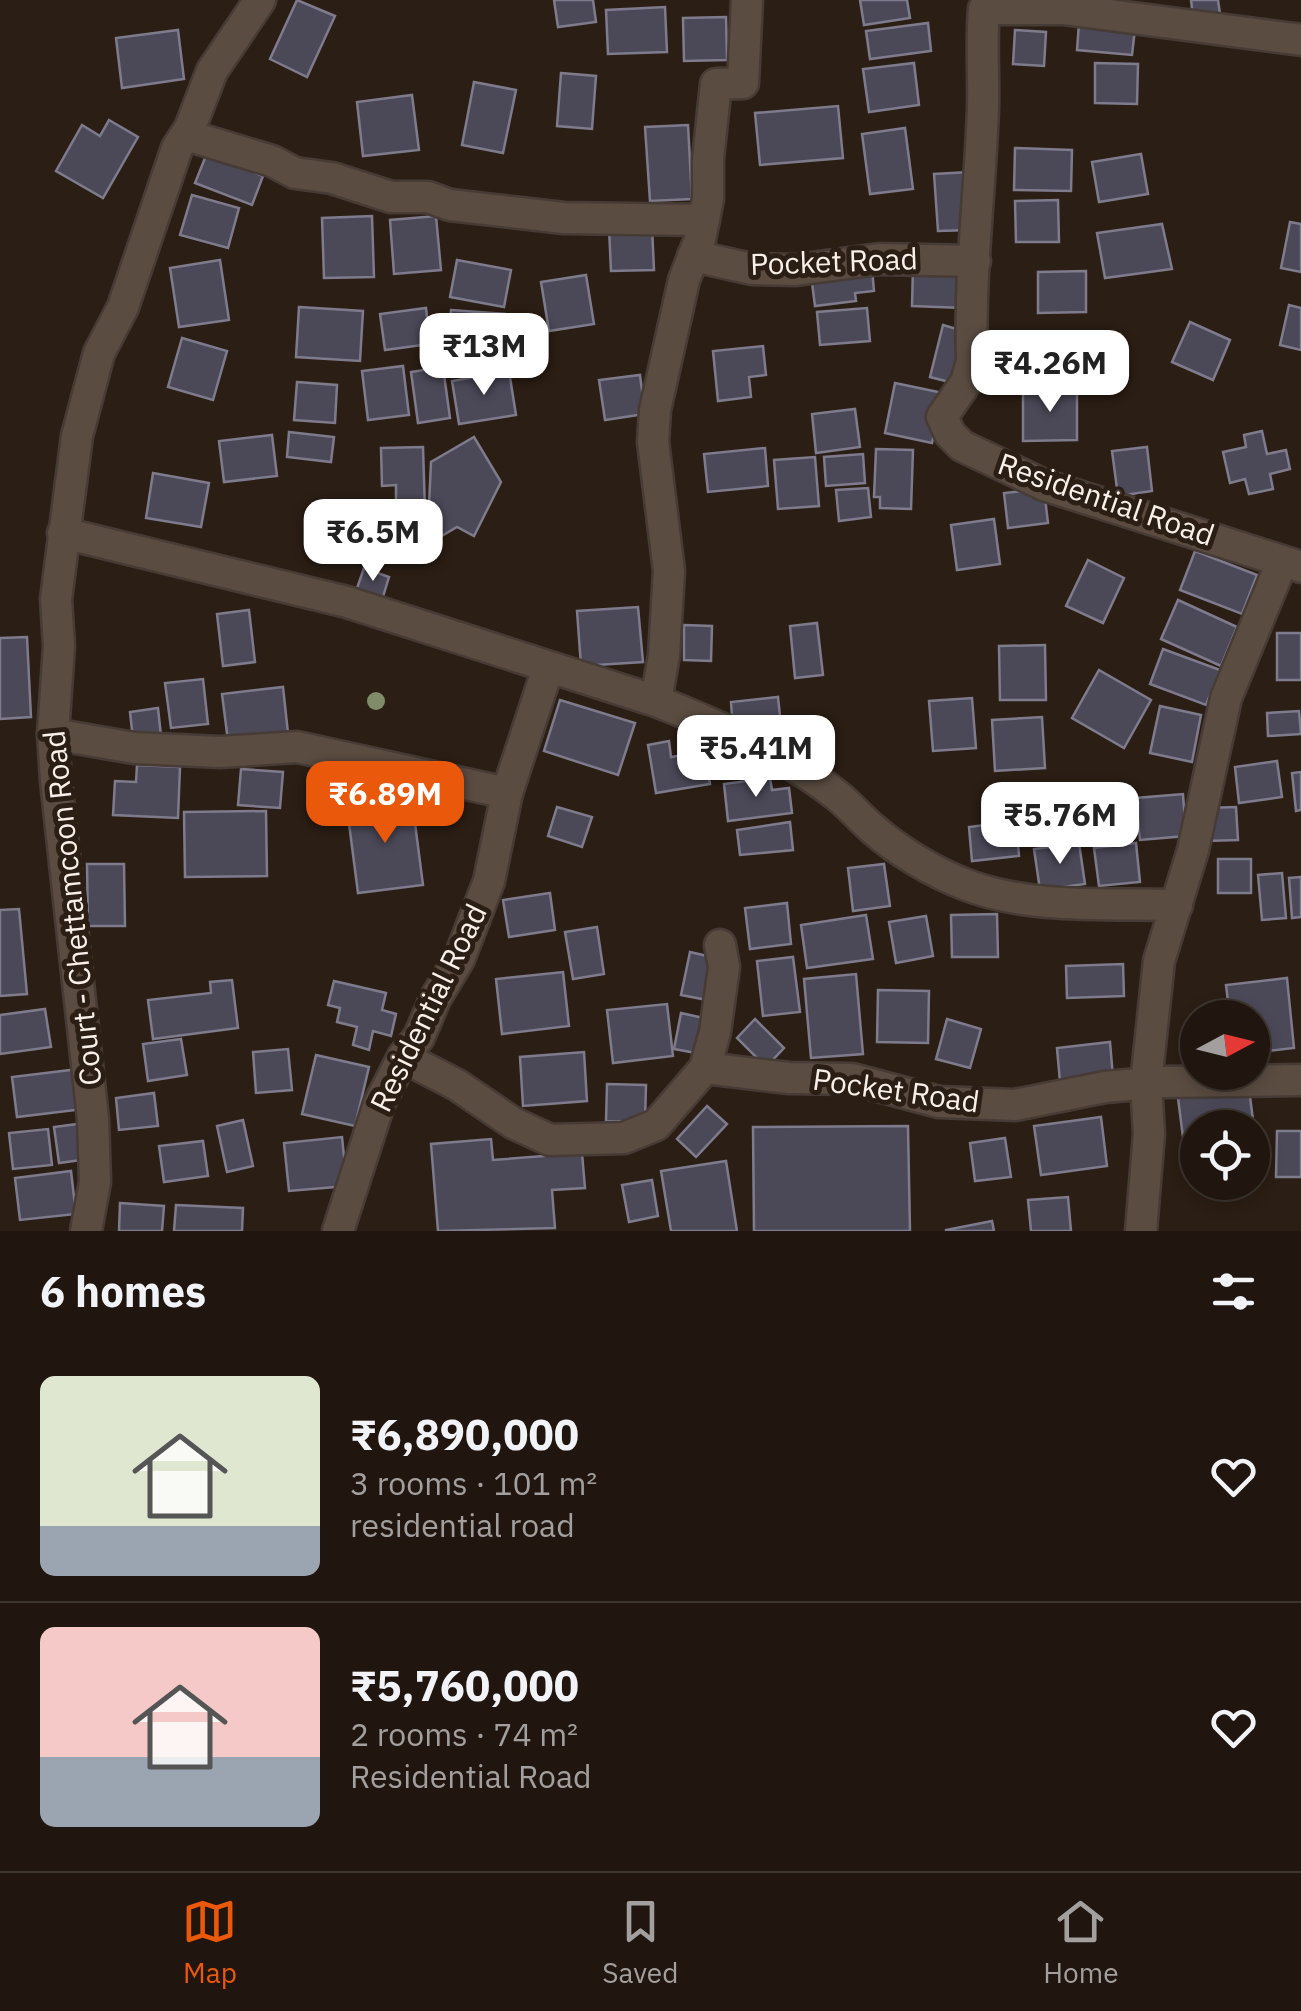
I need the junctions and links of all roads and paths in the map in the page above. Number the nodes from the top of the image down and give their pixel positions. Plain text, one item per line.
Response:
1 (260, 0) edge
2 (747, 0) edge
3 (985, 5) edge
4 (1301, 40) edge
5 (188, 132) junction
6 (704, 220) junction
7 (693, 256) junction
8 (975, 262) junction
9 (63, 533) junction
10 (1291, 564) edge
11 (548, 668) junction
12 (656, 701) junction
13 (54, 734) junction
14 (507, 792) junction
15 (1178, 904) junction
16 (720, 946) dead end
17 (403, 1058) junction
18 (704, 1068) junction
19 (1301, 1080) edge
20 (1146, 1084) junction
21 (86, 1231) edge
22 (338, 1231) edge
23 (1141, 1231) edge

1 - 5 street, Court - Chettamcoon Road
2 - 6 street
3 - 4 street, Residential Road
3 - 8 street, Residential Road
5 - 6 street
5 - 9 street, Court - Chettamcoon Road
6 - 7 street
7 - 8 street, Pocket Road
7 - 12 street
8 - 10 street, Residential Road
9 - 11 street
9 - 13 street, Court - Chettamcoon Road
10 - 15 street
11 - 12 street
11 - 14 street, Residential Road
12 - 15 street
13 - 14 street
13 - 21 street, Court - Chettamcoon Road
14 - 17 street, Residential Road
15 - 20 street
16 - 18 street
17 - 18 street
17 - 22 street, Residential Road
18 - 20 street, Pocket Road
19 - 20 street, Pocket Road
20 - 23 street

